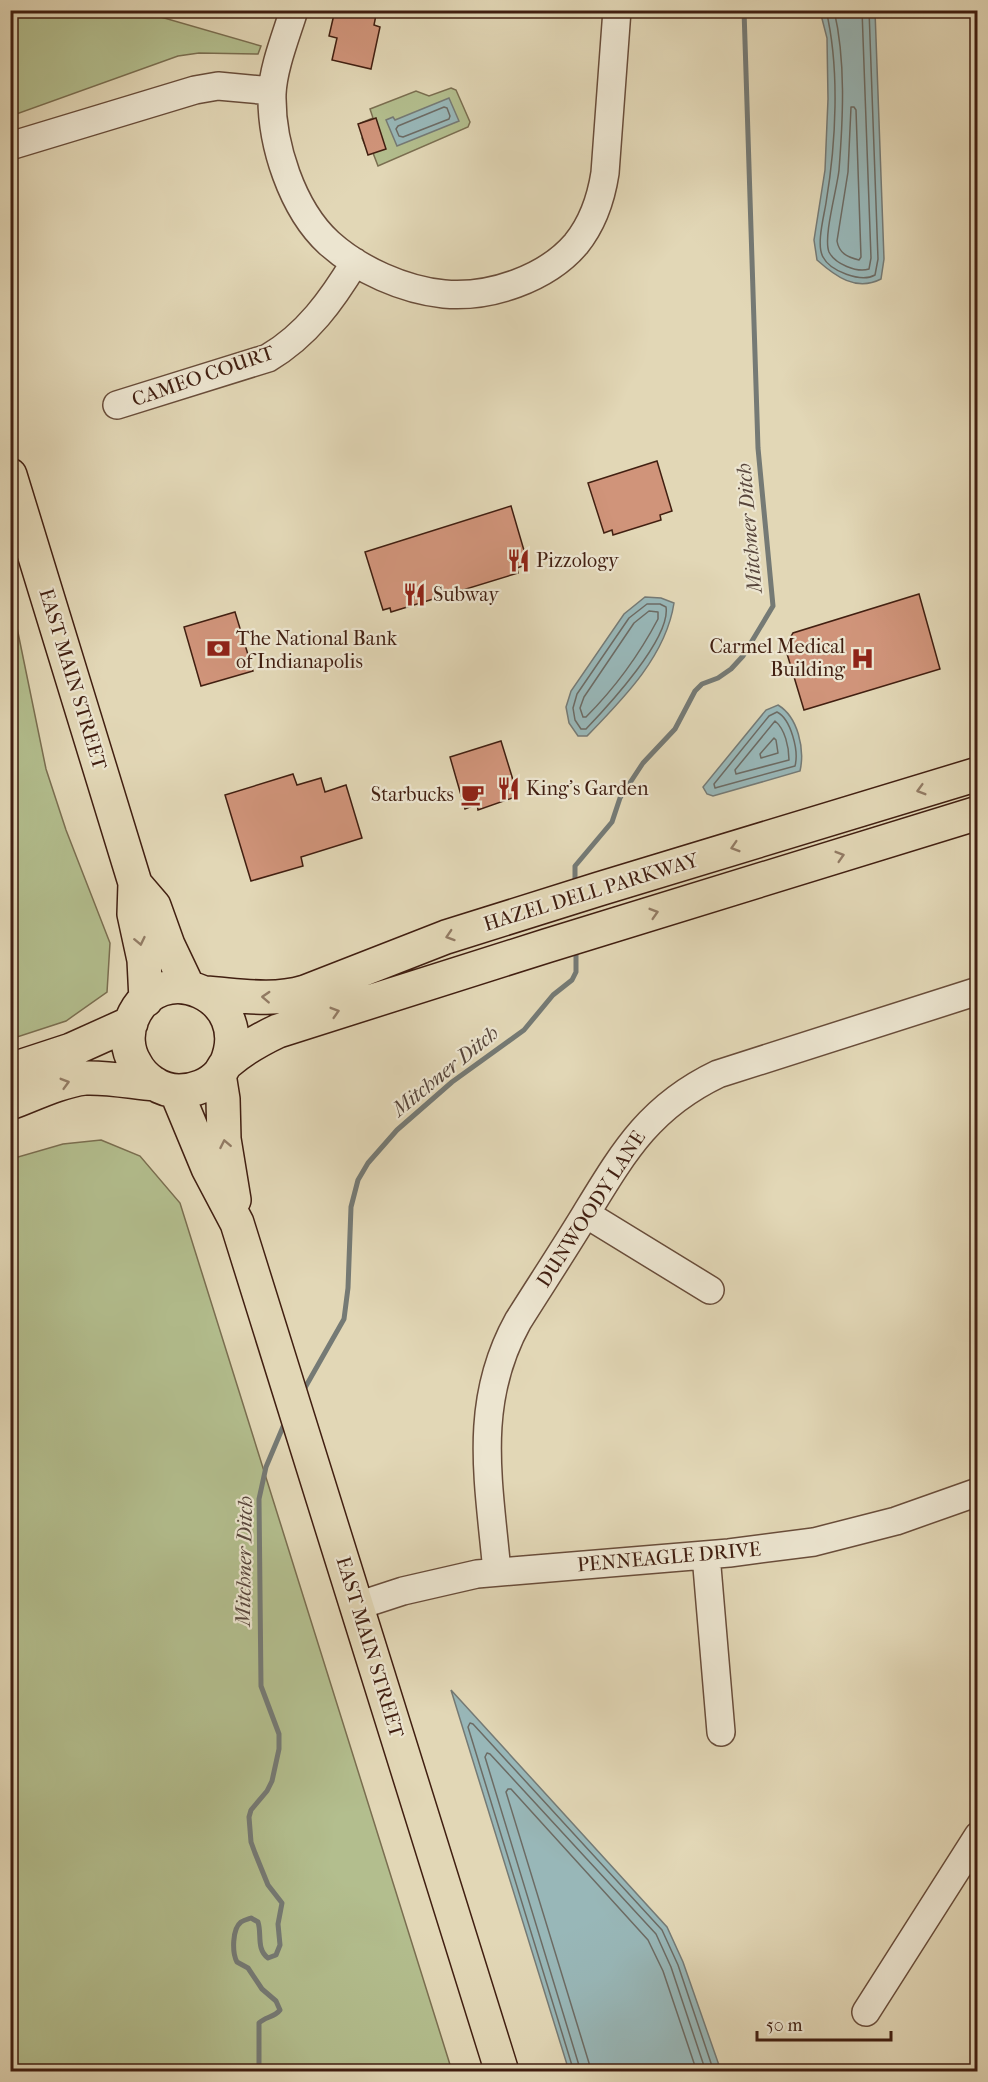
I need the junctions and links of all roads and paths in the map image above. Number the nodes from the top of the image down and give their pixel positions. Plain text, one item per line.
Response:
1 (294, 10) edge
2 (618, 10) edge
3 (272, 91) junction
4 (10, 146) edge
5 (355, 262) junction
6 (117, 405) dead end
7 (10, 474) edge
8 (978, 774) edge
9 (978, 813) edge
10 (135, 883) junction
11 (196, 990) junction
12 (978, 991) edge
13 (138, 1011) junction
14 (223, 1069) junction
15 (10, 1070) edge
16 (165, 1088) junction
17 (10, 1103) edge
18 (586, 1214) junction
19 (237, 1223) junction
20 (710, 1290) dead end
21 (978, 1492) edge
22 (705, 1555) junction
23 (496, 1572) junction
24 (357, 1606) junction
25 (721, 1732) dead end
26 (978, 1836) edge
27 (866, 2012) dead end
28 (502, 2072) edge

1 - 3 street
2 - 5 street
3 - 4 street
3 - 5 street
5 - 6 street, CAMEO COURT
7 - 10 main road, EAST MAIN STREET
8 -> 11 main road, HAZEL DELL PARKWAY
14 -> 9 main road, HAZEL DELL PARKWAY
10 - 11 main road, EAST MAIN STREET
10 -> 13 main road, EAST MAIN STREET
11 - 13 main road
11 - 14 main road
12 - 18 street, DUNWOODY LANE
13 - 15 main road
13 - 16 main road
14 - 16 main road
19 -> 14 main road, EAST MAIN STREET
17 -> 16 main road
16 - 19 main road, EAST MAIN STREET
18 - 20 street
18 - 23 street, DUNWOODY LANE
19 - 24 main road, EAST MAIN STREET
21 - 22 street, PENNEAGLE DRIVE
22 - 23 street, PENNEAGLE DRIVE
22 - 25 street
23 - 24 street, PENNEAGLE DRIVE
24 - 28 main road, EAST MAIN STREET
26 - 27 street

